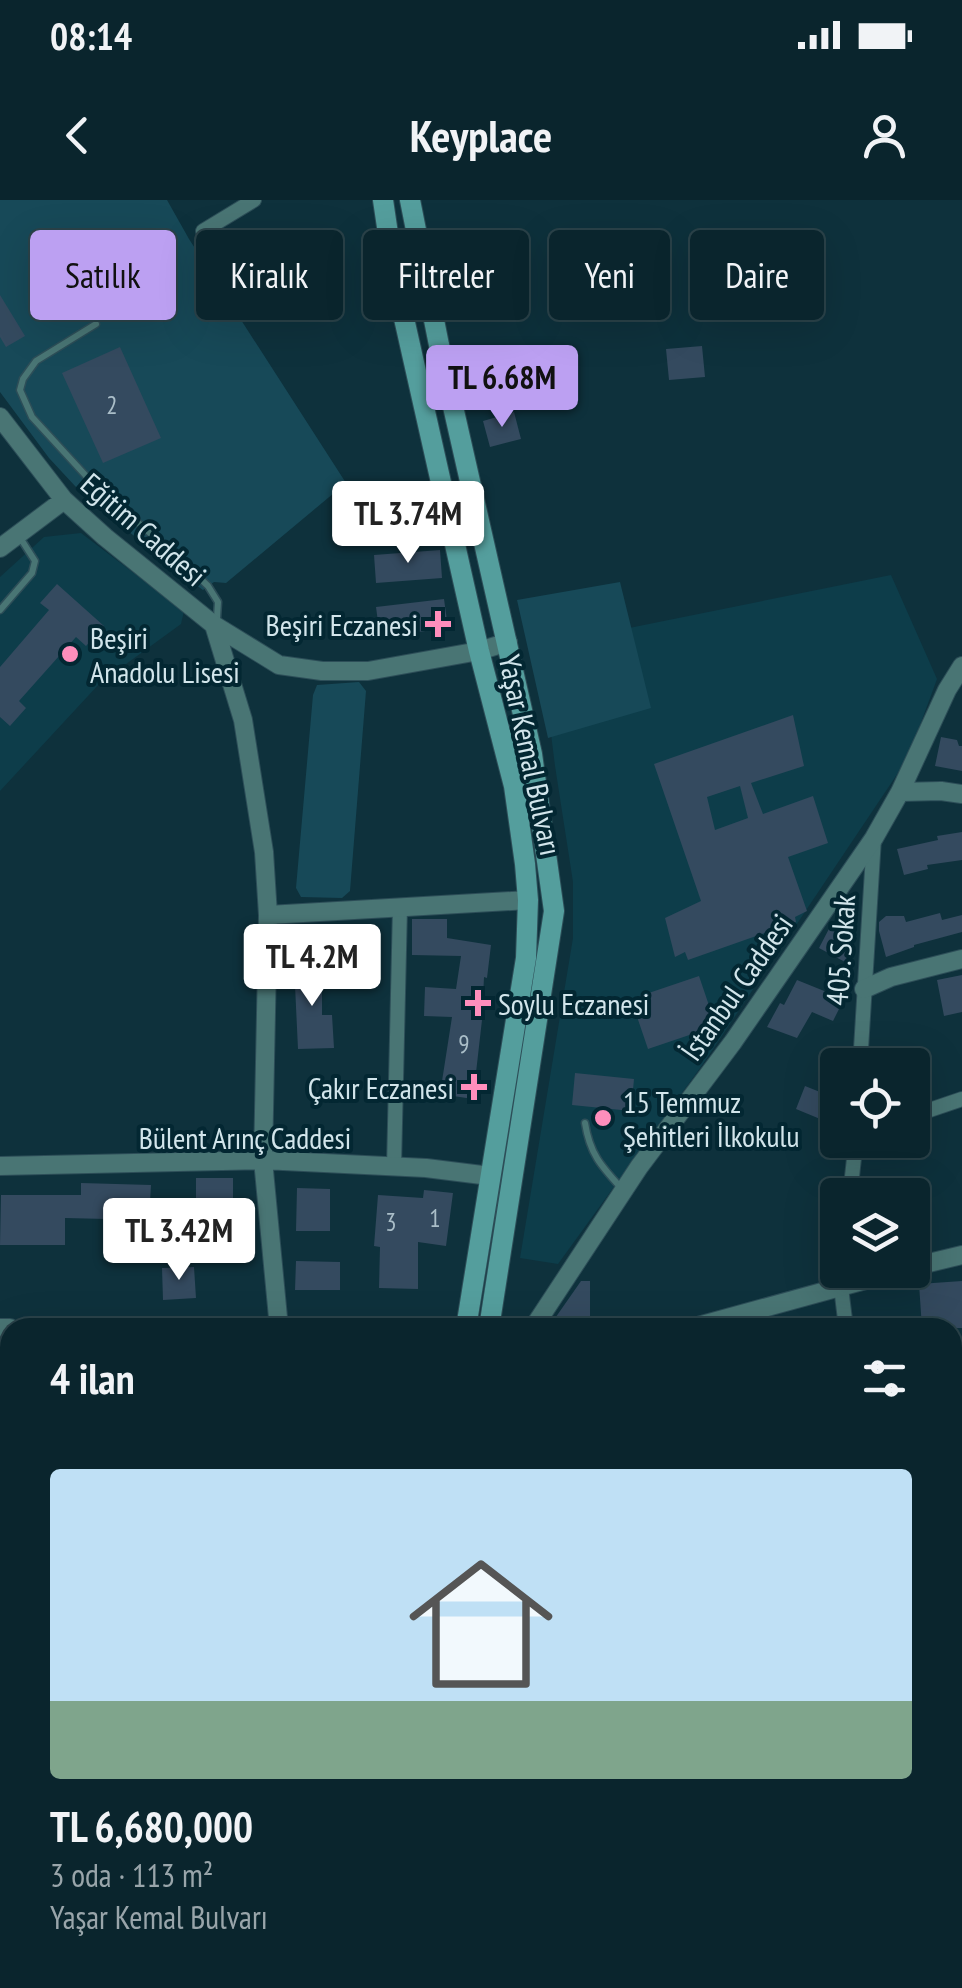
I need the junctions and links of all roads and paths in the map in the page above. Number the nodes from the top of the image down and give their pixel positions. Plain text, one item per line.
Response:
1 (254, 200) edge
2 (383, 200) edge
3 (410, 200) edge
4 (202, 230) dead end
5 (96, 324) dead end
6 (0, 418) edge
7 (64, 500) junction
8 (18, 535) junction
9 (0, 548) edge
10 (0, 610) edge
11 (214, 625) junction
12 (508, 642) junction
13 (479, 651) junction
14 (962, 666) edge
15 (900, 792) junction
16 (962, 794) edge
17 (874, 838) junction
18 (528, 900) junction
19 (400, 907) junction
20 (268, 914) junction
21 (962, 959) edge
22 (864, 989) junction
23 (861, 1048) edge
24 (962, 1099) edge
25 (930, 1110) edge
26 (584, 1123) dead end
27 (262, 1160) junction
28 (0, 1166) edge
29 (394, 1166) junction
30 (490, 1176) junction
31 (623, 1191) junction
32 (962, 1255) edge
33 (930, 1263) edge
34 (820, 1285) edge
35 (843, 1288) edge
36 (278, 1318) edge
37 (468, 1318) edge
38 (491, 1318) edge
39 (540, 1318) edge
40 (720, 1318) edge
41 (845, 1318) edge

1 - 4 street
2 - 13 main road, Yaşar Kemal Bulvarı
3 - 12 main road, Yaşar Kemal Bulvarı
5 - 11 lane
6 - 7 street, Eğitim Caddesi
7 - 8 street
7 - 11 street, Eğitim Caddesi
8 - 9 street
8 - 10 lane
11 - 13 street, Eğitim Caddesi
11 - 20 street
12 - 13 street, Eğitim Caddesi
12 - 38 main road, Yaşar Kemal Bulvarı
13 - 18 main road, Yaşar Kemal Bulvarı
14 - 15 street, İstanbul Caddesi
15 - 16 street
15 - 17 street, İstanbul Caddesi
17 - 22 street, 405. Sokak
17 - 31 street, İstanbul Caddesi
18 - 19 street
18 - 30 main road, Yaşar Kemal Bulvarı
19 - 20 street
19 - 29 street
20 - 27 street
21 - 22 street
22 - 23 street, 405. Sokak
24 - 25 street
26 - 31 lane
27 - 28 street, Bülent Arınç Caddesi
27 - 29 street, Bülent Arınç Caddesi
27 - 36 street
29 - 30 street, Bülent Arınç Caddesi
30 - 37 main road, Yaşar Kemal Bulvarı
31 - 39 street, İstanbul Caddesi
32 - 33 street
34 - 40 street
35 - 41 street

